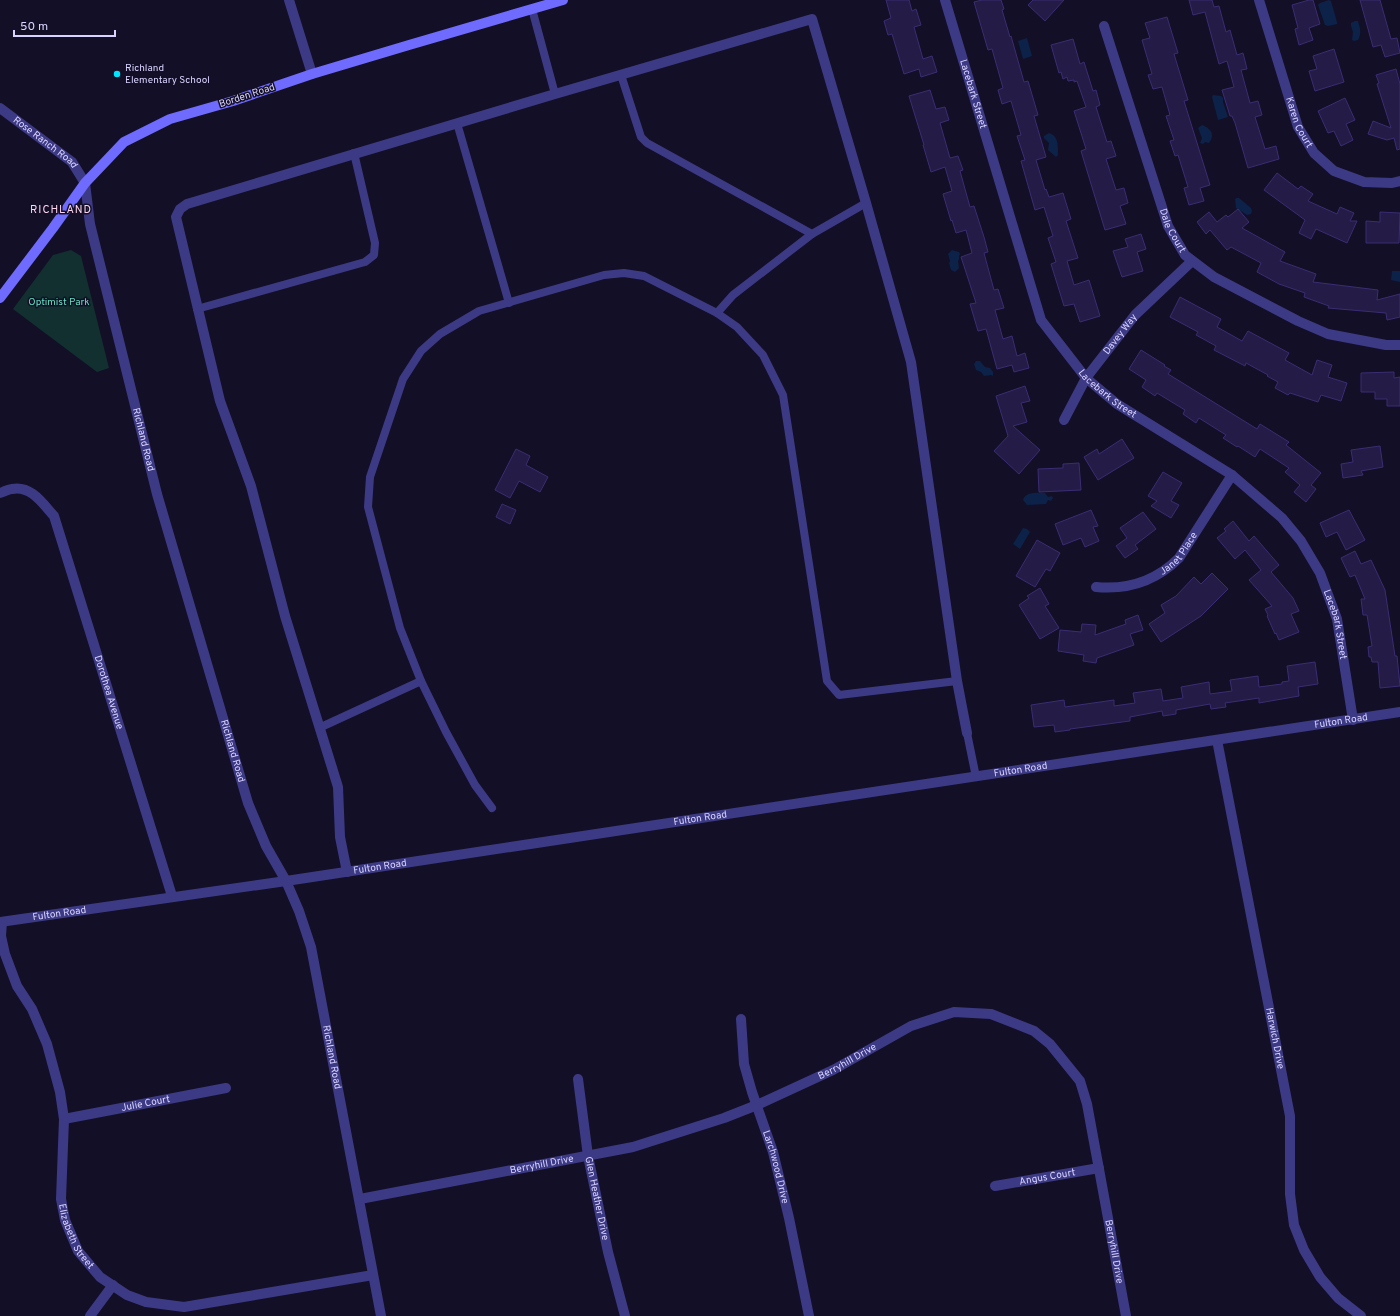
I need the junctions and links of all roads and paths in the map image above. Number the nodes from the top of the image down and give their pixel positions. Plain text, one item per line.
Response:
1 (289, 0) edge
2 (563, 0) edge
3 (945, 0) edge
4 (1259, 0) edge
5 (532, 10) junction
6 (1104, 26) dead end
7 (312, 74) junction
8 (621, 75) junction
9 (555, 94) junction
10 (0, 108) edge
11 (457, 123) junction
12 (354, 153) junction
13 (1400, 181) edge
14 (85, 183) junction
15 (866, 203) junction
16 (812, 234) junction
17 (1192, 261) junction
18 (0, 298) edge
19 (509, 303) junction
20 (198, 309) junction
21 (717, 313) junction
22 (1400, 345) edge
23 (1086, 378) junction
24 (1064, 420) dead end
25 (1232, 475) junction
26 (0, 493) edge
27 (1096, 587) dead end
28 (421, 681) junction
29 (957, 681) junction
30 (1400, 712) edge
31 (1353, 720) junction
32 (319, 728) junction
33 (967, 733) joint
34 (1217, 740) junction
35 (976, 777) junction
36 (492, 808) dead end
37 (347, 872) junction
38 (286, 881) junction
39 (172, 896) junction
40 (1, 922) edge
41 (742, 1019) dead end
42 (578, 1079) dead end
43 (226, 1088) dead end
44 (757, 1105) junction
45 (64, 1119) junction
46 (588, 1156) junction
47 (1099, 1168) junction
48 (995, 1186) dead end
49 (360, 1199) junction
50 (373, 1275) junction
51 (113, 1285) junction
52 (90, 1316) edge
53 (381, 1316) edge
54 (625, 1316) edge
55 (809, 1316) edge
56 (1126, 1316) edge
57 (1360, 1316) edge

1 - 7 street
2 - 5 main road, Borden Road
3 - 23 street, Lacebark Street
4 - 13 street, Karen Court
5 - 7 main road, Borden Road
5 - 9 lane
6 - 17 street, Dale Court
7 - 14 main road, Borden Road
8 - 9 street
8 - 15 street
8 - 16 lane
9 - 11 street
10 - 14 street, Rose Ranch Road
11 - 12 street
11 - 19 lane
12 - 20 street
12 - 20 lane
14 - 18 main road, Borden Road
14 - 38 street, Richland Road
15 - 16 lane
15 - 29 street
16 - 21 lane
17 - 22 street, Dale Court
17 - 23 street, Davey Way
19 - 21 lane
19 - 28 lane
20 - 32 street
21 - 29 lane
23 - 24 street, Davey Way
23 - 25 street, Lacebark Street
25 - 27 street, Janet Place
25 - 31 street, Lacebark Street
26 - 39 street, Dorothea Avenue
28 - 32 lane
28 - 36 lane
29 - 33 street
30 - 31 street, Fulton Road
31 - 34 street, Fulton Road
32 - 37 street
33 - 35 lane
34 - 35 street, Fulton Road
34 - 57 street, Harwich Drive
35 - 37 street, Fulton Road
37 - 38 street, Fulton Road
38 - 39 street, Fulton Road
38 - 49 street, Richland Road
39 - 40 street, Fulton Road
40 - 45 street, Elizabeth Street
41 - 44 street, Larchwood Drive
42 - 46 street, Glen Heather Drive
43 - 45 street, Julie Court
44 - 46 street, Berryhill Drive
44 - 47 street, Berryhill Drive
44 - 55 street, Larchwood Drive
45 - 51 street, Elizabeth Street
46 - 49 street, Berryhill Drive
46 - 54 street, Glen Heather Drive
47 - 48 street, Angus Court
47 - 56 street, Berryhill Drive
49 - 50 street, Richland Road
50 - 51 street, Elizabeth Street
50 - 53 street, Richland Road
51 - 52 street

